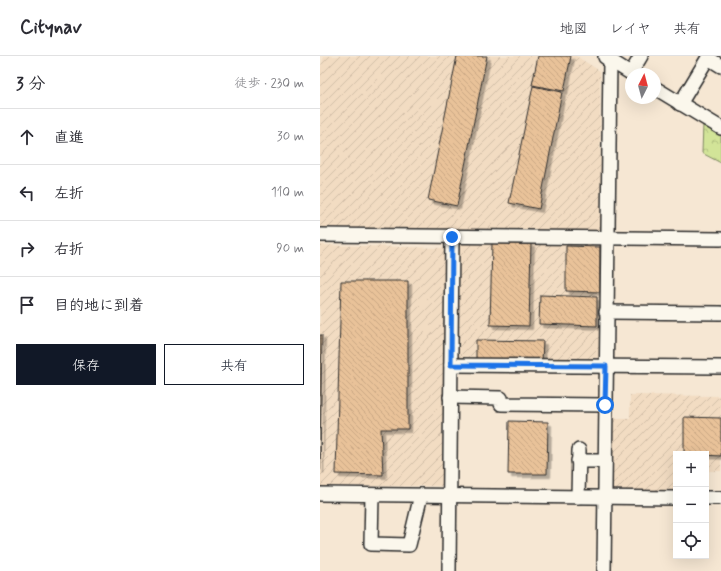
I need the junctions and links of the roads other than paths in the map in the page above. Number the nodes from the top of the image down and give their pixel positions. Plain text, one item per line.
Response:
1 (641, 56) edge
2 (606, 57) edge
3 (709, 57) edge
4 (721, 66) edge
5 (634, 68) edge
6 (625, 70) edge
7 (661, 92) edge
8 (680, 104) junction
9 (721, 128) edge
10 (320, 235) edge
11 (452, 237) junction
12 (607, 238) junction
13 (721, 239) edge
14 (606, 312) junction
15 (721, 313) edge
16 (451, 365) junction
17 (606, 366) junction
18 (721, 367) edge
19 (450, 397) junction
20 (605, 405) junction
21 (605, 461) junction
22 (320, 494) edge
23 (372, 495) junction
24 (421, 495) junction
25 (450, 496) junction
26 (578, 497) junction
27 (604, 497) junction
28 (673, 498) edge
29 (709, 498) edge
30 (721, 498) edge
31 (449, 571) edge
32 (604, 571) edge

1 - 5 street
2 - 6 street
2 - 12 street
3 - 4 street
3 - 8 street
7 - 8 street
8 - 9 street
10 - 11 street
11 - 12 street
11 - 16 street
12 - 13 street
12 - 14 street
14 - 15 street
14 - 17 street
16 - 17 street
16 - 19 street
17 - 18 street
17 - 20 street
19 - 20 street
19 - 25 street
20 - 21 street
21 - 26 street
21 - 27 street
22 - 23 street
23 - 24 street
23 - 24 street
24 - 25 street
25 - 26 street
25 - 31 street
26 - 27 street
27 - 28 street
27 - 32 street
29 - 30 street

